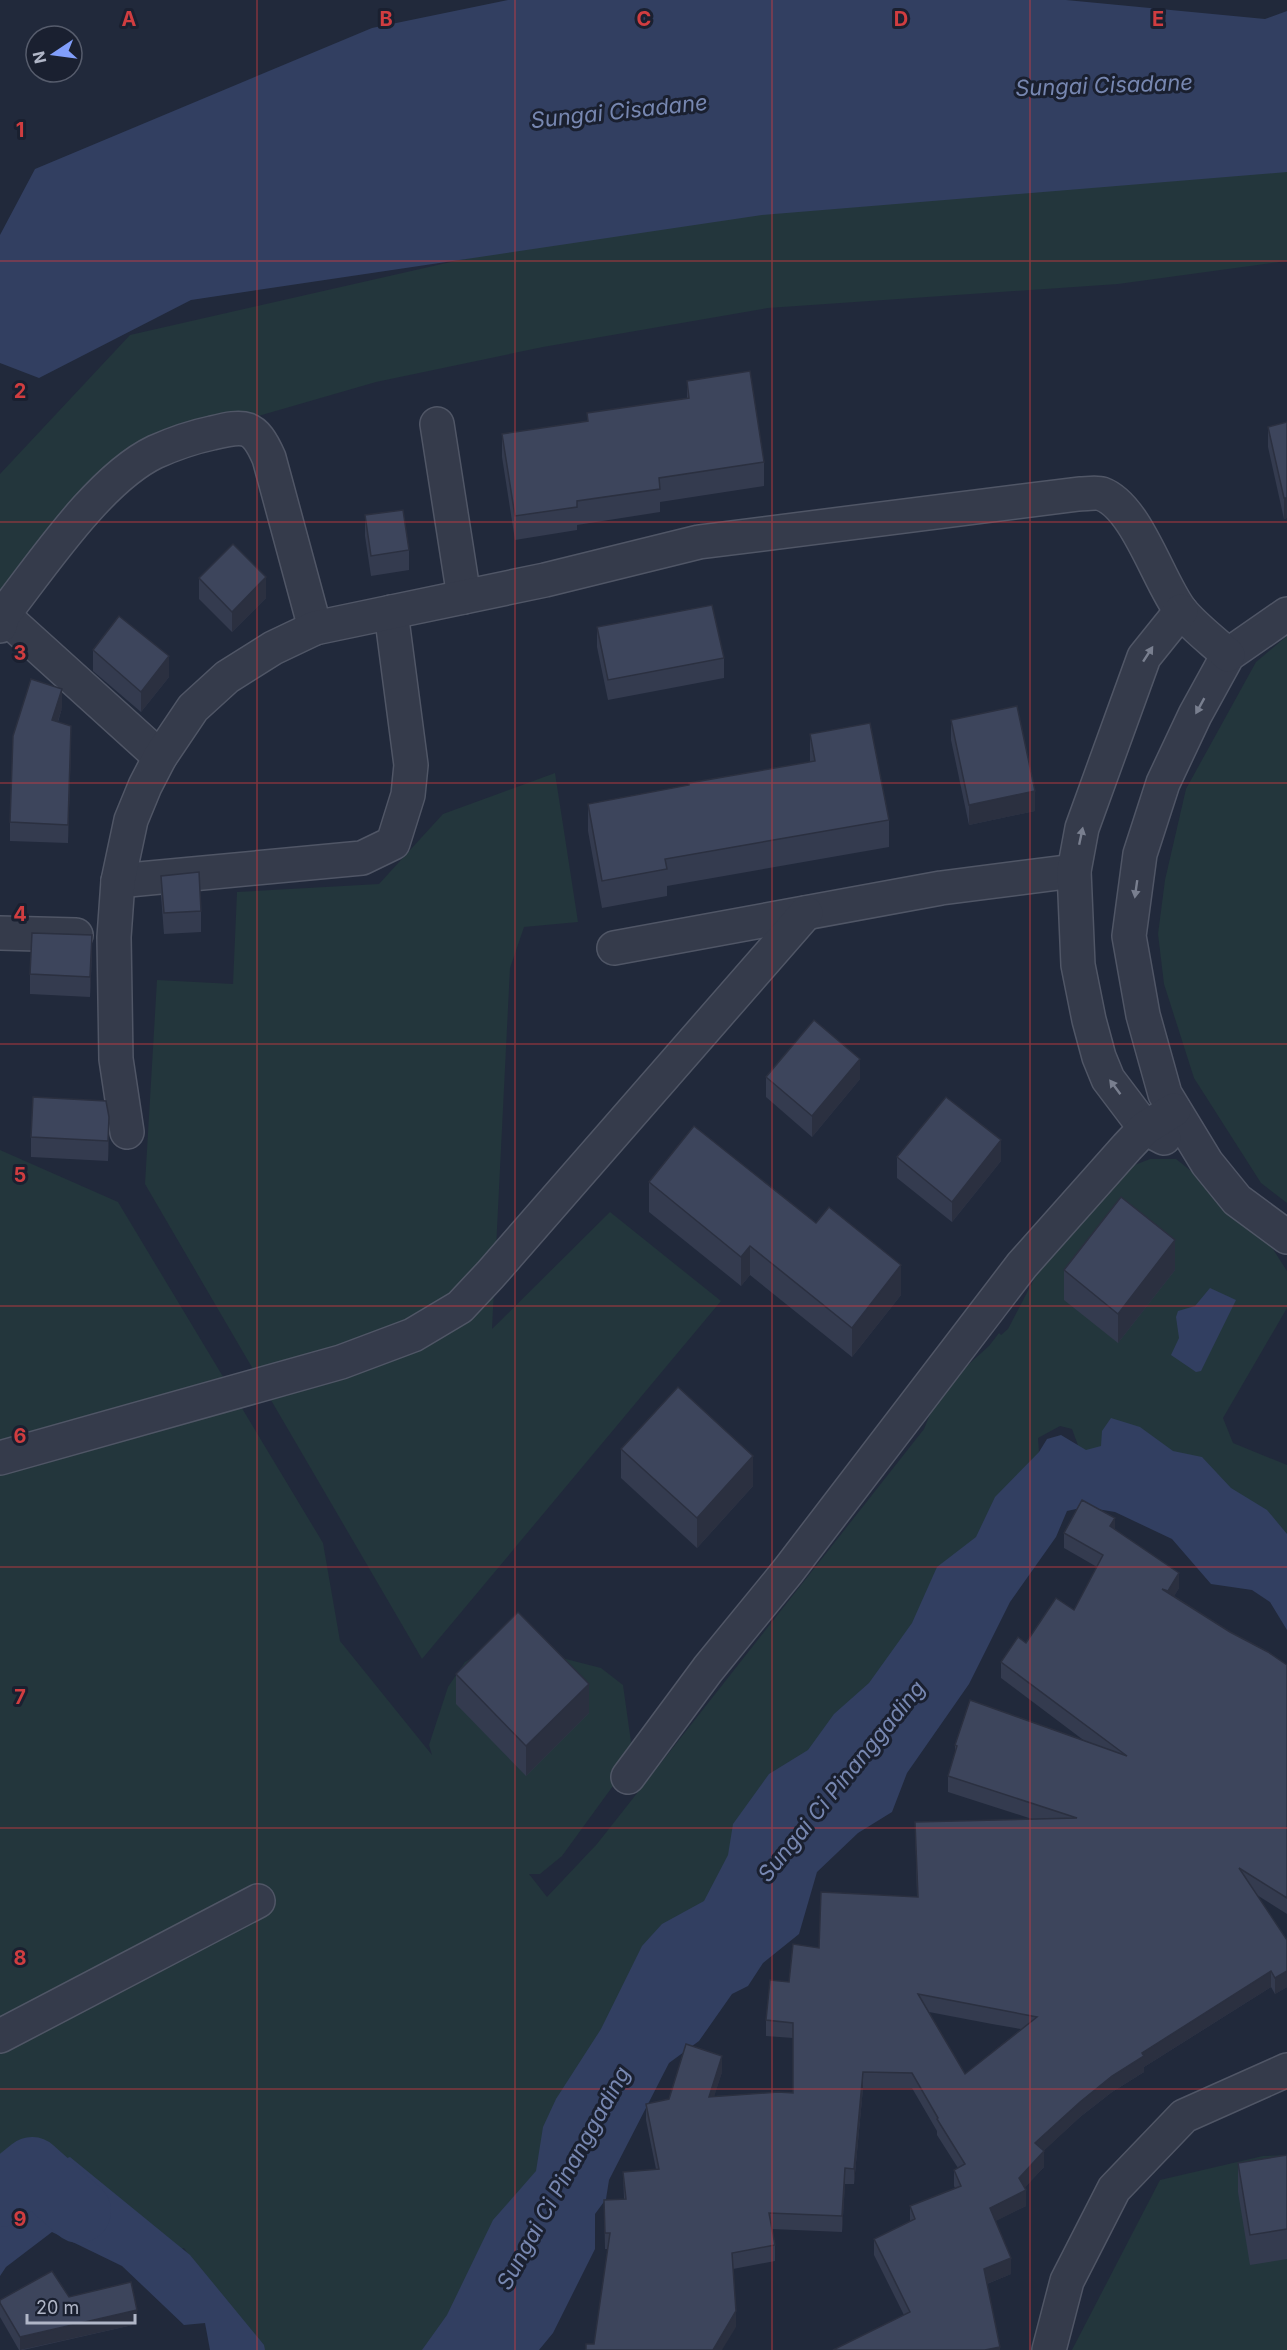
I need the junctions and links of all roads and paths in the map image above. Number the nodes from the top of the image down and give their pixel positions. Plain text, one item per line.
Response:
1 (437, 424) dead end
2 (464, 597) junction
3 (1181, 611) junction
4 (391, 612) junction
5 (1287, 614) edge
6 (2, 621) edge
7 (315, 628) junction
8 (1228, 655) junction
9 (160, 757) junction
10 (1074, 871) junction
11 (118, 881) junction
12 (806, 913) junction
13 (0, 933) edge
14 (114, 937) junction
15 (614, 948) dead end
16 (1174, 1110) junction
17 (1145, 1128) junction
18 (127, 1132) dead end
19 (1207, 1163) junction
20 (1287, 1237) edge
21 (0, 1458) edge
22 (628, 1776) dead end
23 (258, 1901) dead end
24 (0, 2036) edge
25 (1287, 2070) edge
26 (1049, 2350) edge

1 - 2 street
2 - 3 street
2 - 4 street
3 - 8 street
10 -> 3 street
4 - 7 street
4 - 11 street
5 - 8 street
6 - 7 street
6 - 9 street
7 - 9 street
8 -> 16 street
9 - 11 street
10 - 12 street
17 -> 10 street
11 - 14 street
12 - 15 street
12 - 21 street
13 - 14 street
14 - 18 street
16 - 17 street
16 - 19 street
17 - 19 street
17 - 22 street
19 - 20 street
23 - 24 street
25 - 26 street

